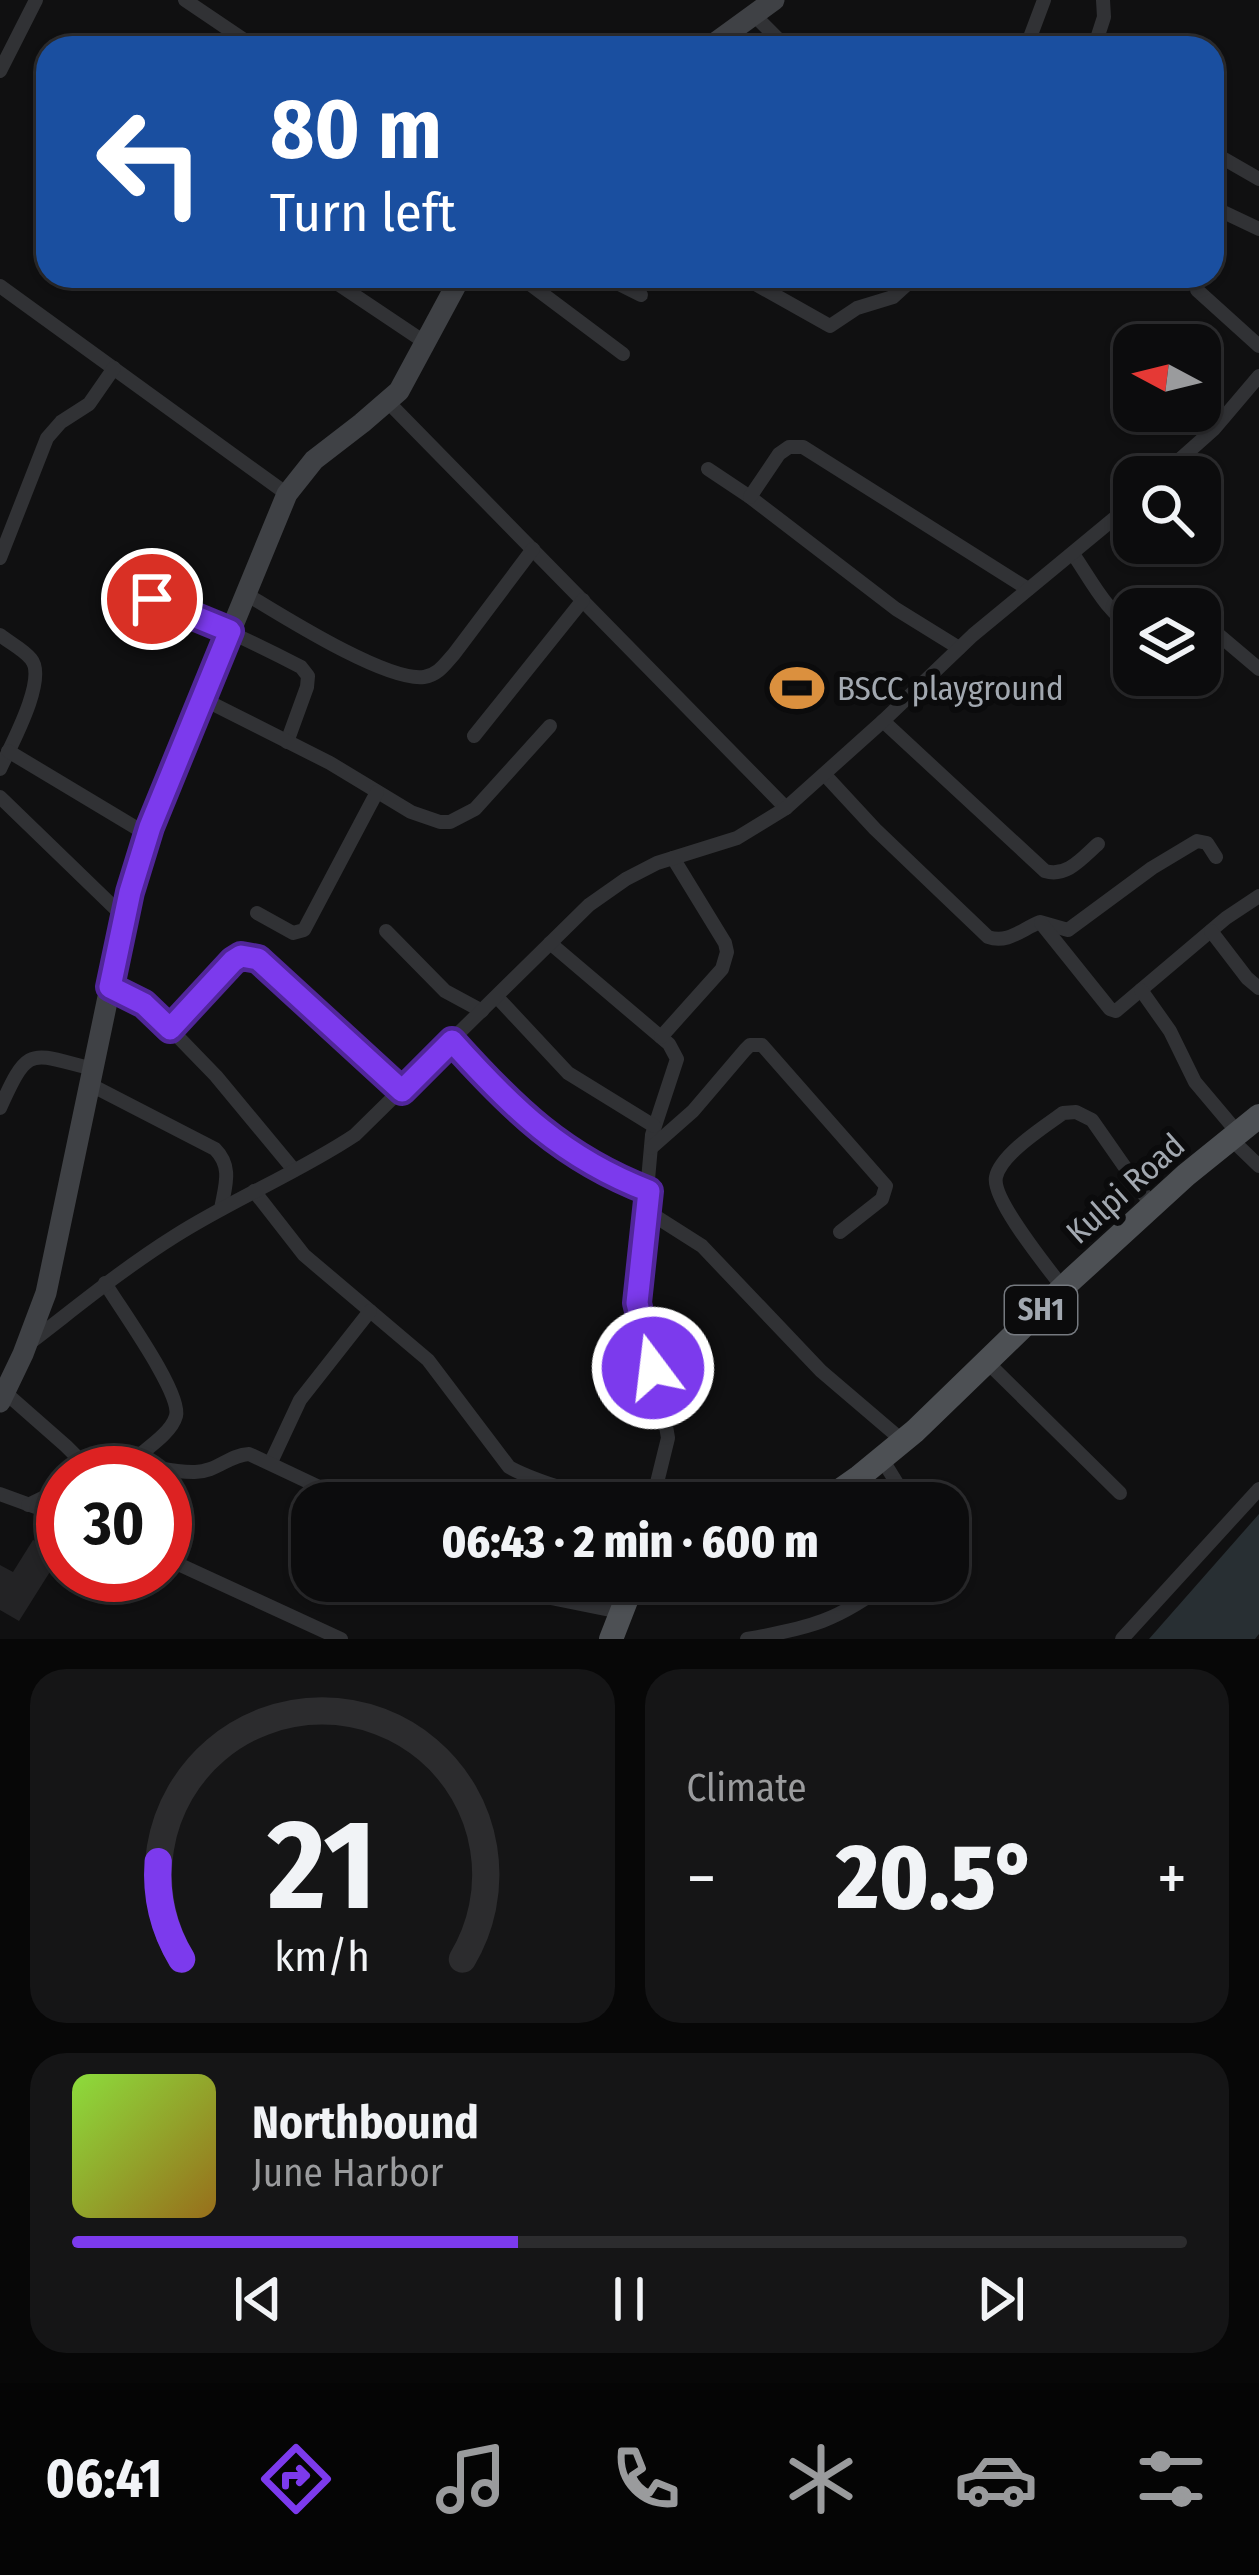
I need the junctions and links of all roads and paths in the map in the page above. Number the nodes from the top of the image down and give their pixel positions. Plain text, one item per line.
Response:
1 (36, 0) edge
2 (185, 0) edge
3 (774, 0) edge
4 (1044, 0) edge
5 (1103, 0) edge
6 (754, 15) junction
7 (238, 36) edge
8 (725, 36) edge
9 (775, 36) edge
10 (1030, 36) edge
11 (1097, 36) edge
12 (0, 71) edge
13 (1224, 159) edge
14 (1259, 179) edge
15 (1224, 212) edge
16 (1259, 229) edge
17 (0, 286) edge
18 (344, 288) edge
19 (455, 288) edge
20 (535, 288) edge
21 (626, 288) edge
22 (762, 288) edge
23 (903, 288) edge
24 (1197, 290) dead end
25 (640, 295) dead end
26 (426, 343) junction
27 (1259, 346) edge
28 (623, 354) dead end
29 (114, 368) junction
30 (1259, 376) edge
31 (387, 401) junction
32 (1184, 456) edge
33 (708, 469) dead end
34 (287, 494) junction
35 (749, 497) junction
36 (1113, 520) edge
37 (533, 549) junction
38 (1073, 554) junction
39 (0, 558) edge
40 (1028, 589) junction
41 (129, 591) dead end
42 (246, 594) junction
43 (583, 600) junction
44 (1113, 610) edge
45 (230, 631) junction
46 (0, 635) edge
47 (1221, 637) edge
48 (959, 648) junction
49 (1259, 669) edge
50 (202, 699) junction
51 (883, 722) junction
52 (550, 726) dead end
53 (474, 736) dead end
54 (287, 742) junction
55 (8, 752) junction
56 (0, 769) edge
57 (825, 775) junction
58 (377, 792) junction
59 (0, 797) edge
60 (786, 808) junction
61 (148, 835) junction
62 (1098, 844) dead end
63 (1216, 857) dead end
64 (673, 858) junction
65 (1259, 896) edge
66 (257, 914) dead end
67 (124, 917) junction
68 (1040, 922) junction
69 (386, 931) dead end
70 (1211, 931) junction
71 (550, 943) junction
72 (110, 987) junction
73 (1259, 988) edge
74 (1141, 990) junction
75 (496, 997) junction
76 (482, 1011) junction
77 (170, 1029) junction
78 (661, 1037) junction
79 (452, 1041) junction
80 (91, 1077) junction
81 (402, 1091) junction
82 (0, 1108) edge
83 (1259, 1116) edge
84 (654, 1126) junction
85 (1235, 1136) junction
86 (651, 1148) junction
87 (1259, 1166) edge
88 (294, 1170) junction
89 (254, 1191) junction
90 (649, 1191) junction
91 (1152, 1206) junction
92 (221, 1209) junction
93 (646, 1211) junction
94 (840, 1232) dead end
95 (105, 1283) junction
96 (1063, 1288) junction
97 (370, 1311) junction
98 (27, 1345) junction
99 (988, 1363) junction
100 (2, 1394) edge
101 (903, 1442) junction
102 (66, 1446) edge
103 (148, 1446) edge
104 (882, 1459) junction
105 (271, 1462) junction
106 (192, 1472) edge
107 (311, 1482) edge
108 (547, 1482) edge
109 (658, 1482) edge
110 (851, 1482) edge
111 (896, 1482) edge
112 (1259, 1490) edge
113 (1120, 1493) dead end
114 (0, 1494) edge
115 (36, 1501) edge
116 (28, 1505) junction
117 (36, 1508) edge
118 (192, 1570) edge
119 (571, 1602) edge
120 (624, 1602) edge
121 (862, 1602) edge
122 (620, 1612) junction
123 (341, 1639) edge
124 (611, 1639) edge
125 (747, 1639) edge
126 (1122, 1639) edge

1 - 12 street
2 - 7 street
3 - 6 main road
4 - 10 street
5 - 11 street
6 - 8 main road
6 - 9 street
13 - 14 street
15 - 16 street
17 - 29 street
18 - 26 street
19 - 26 main road
20 - 28 street
21 - 25 street
22 - 23 street
24 - 27 street
26 - 31 main road
29 - 34 street
29 - 39 street
30 - 32 street
31 - 34 main road
31 - 37 street
33 - 35 street
34 - 42 main road
35 - 40 street
35 - 48 street
36 - 38 street
37 - 42 street
37 - 43 street
38 - 40 street
38 - 44 street
40 - 48 street
41 - 45 street
42 - 45 main road
43 - 53 street
43 - 60 street
45 - 50 main road
45 - 54 street
46 - 55 street
47 - 49 street
48 - 51 street
50 - 54 street
50 - 61 main road
51 - 57 street
51 - 62 street
52 - 58 street
54 - 58 street
55 - 56 street
55 - 61 street
57 - 60 street
57 - 68 street
58 - 66 street
59 - 67 street
60 - 64 street
61 - 67 main road
63 - 68 street
64 - 71 street
64 - 78 street
65 - 70 street
67 - 72 main road
68 - 74 street
69 - 76 street
70 - 73 street
70 - 74 street
71 - 75 street
71 - 78 street
72 - 77 street
72 - 80 main road
74 - 85 street
75 - 76 street
75 - 84 street
76 - 79 street
77 - 81 street
77 - 88 street
78 - 84 street
79 - 81 street
79 - 90 street
80 - 82 street
80 - 92 street
80 - 98 main road
81 - 88 street
83 - 85 main road, Kulpi Road / SH1
84 - 86 street
85 - 87 street
85 - 91 main road, Kulpi Road / SH1
86 - 90 street
86 - 94 street
88 - 89 street
89 - 92 street
89 - 97 street
90 - 93 street
91 - 96 main road, Kulpi Road / SH1
91 - 96 street
92 - 95 street
93 - 101 street
93 - 109 street
95 - 98 street
95 - 103 street
96 - 99 main road, Kulpi Road / SH1
97 - 105 street
97 - 108 street
98 - 100 main road
99 - 101 main road, Kulpi Road / SH1
99 - 113 street
100 - 102 street
101 - 104 main road, Kulpi Road / SH1
104 - 110 main road, Kulpi Road / SH1
104 - 111 street
105 - 106 street
105 - 107 street
112 - 126 street
114 - 116 street
115 - 116 street
116 - 117 street
118 - 123 street
119 - 122 street
120 - 122 main road
121 - 125 street
122 - 124 main road

